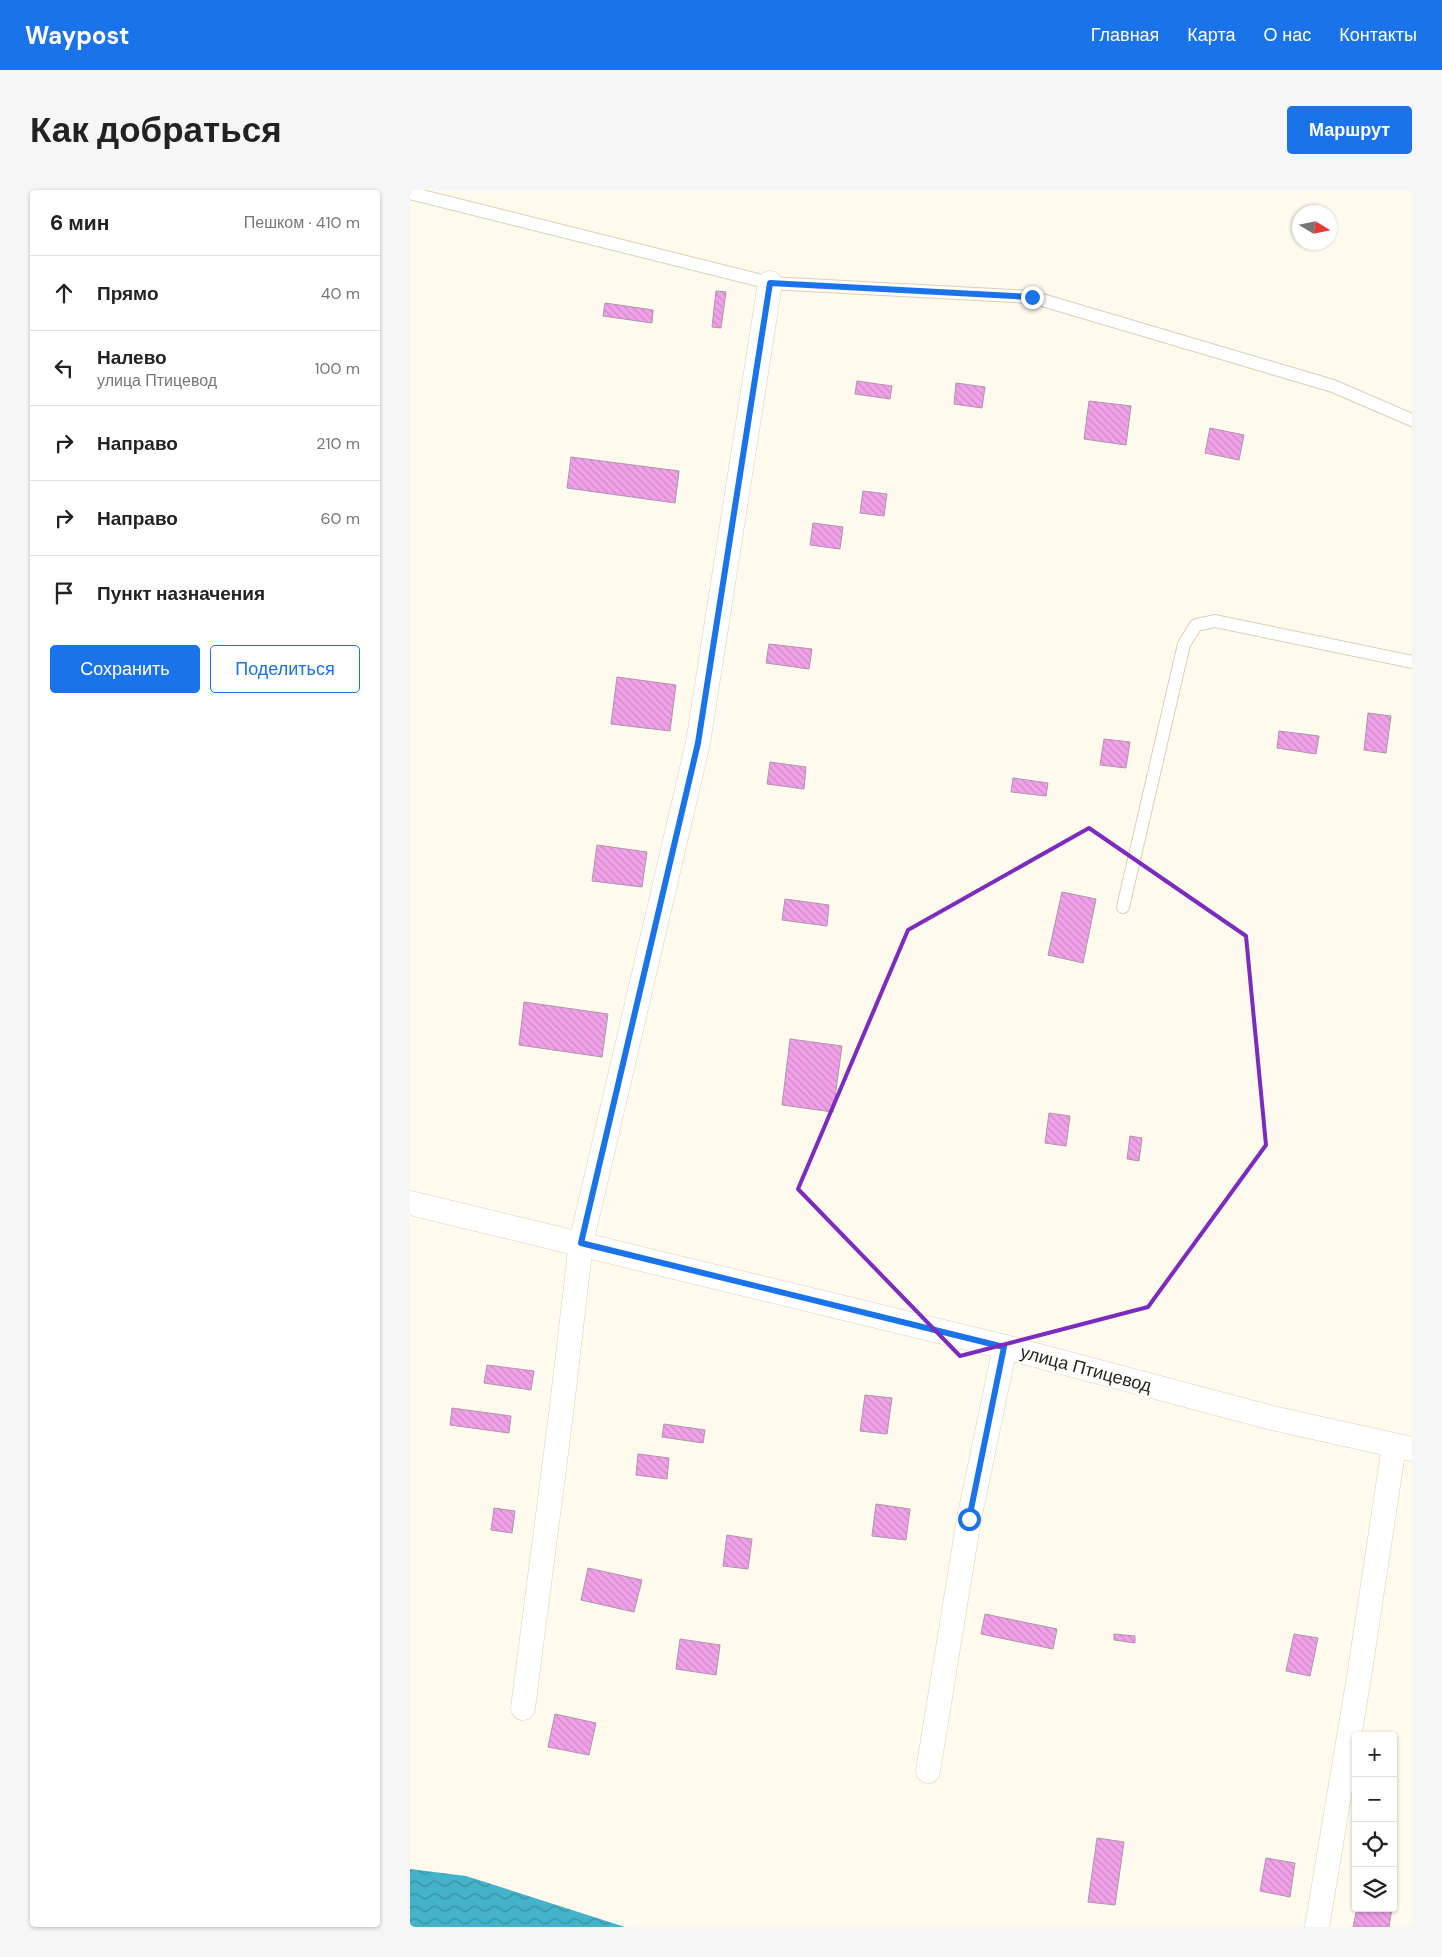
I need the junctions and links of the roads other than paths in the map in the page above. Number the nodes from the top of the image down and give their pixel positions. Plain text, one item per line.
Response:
1 (410, 193) edge
2 (770, 283) junction
3 (1412, 420) edge
4 (1412, 662) edge
5 (1123, 908) dead end
6 (410, 1202) edge
7 (581, 1243) junction
8 (1004, 1347) junction
9 (1403, 1448) edge
10 (523, 1708) dead end
11 (928, 1771) dead end
12 (1317, 1927) edge

1 - 2 lane
2 - 3 lane
2 - 7 street
4 - 5 lane
6 - 7 street, улица Птицевод
7 - 8 street, улица Птицевод
7 - 10 street
8 - 9 street, улица Птицевод
8 - 11 street
9 - 12 street

